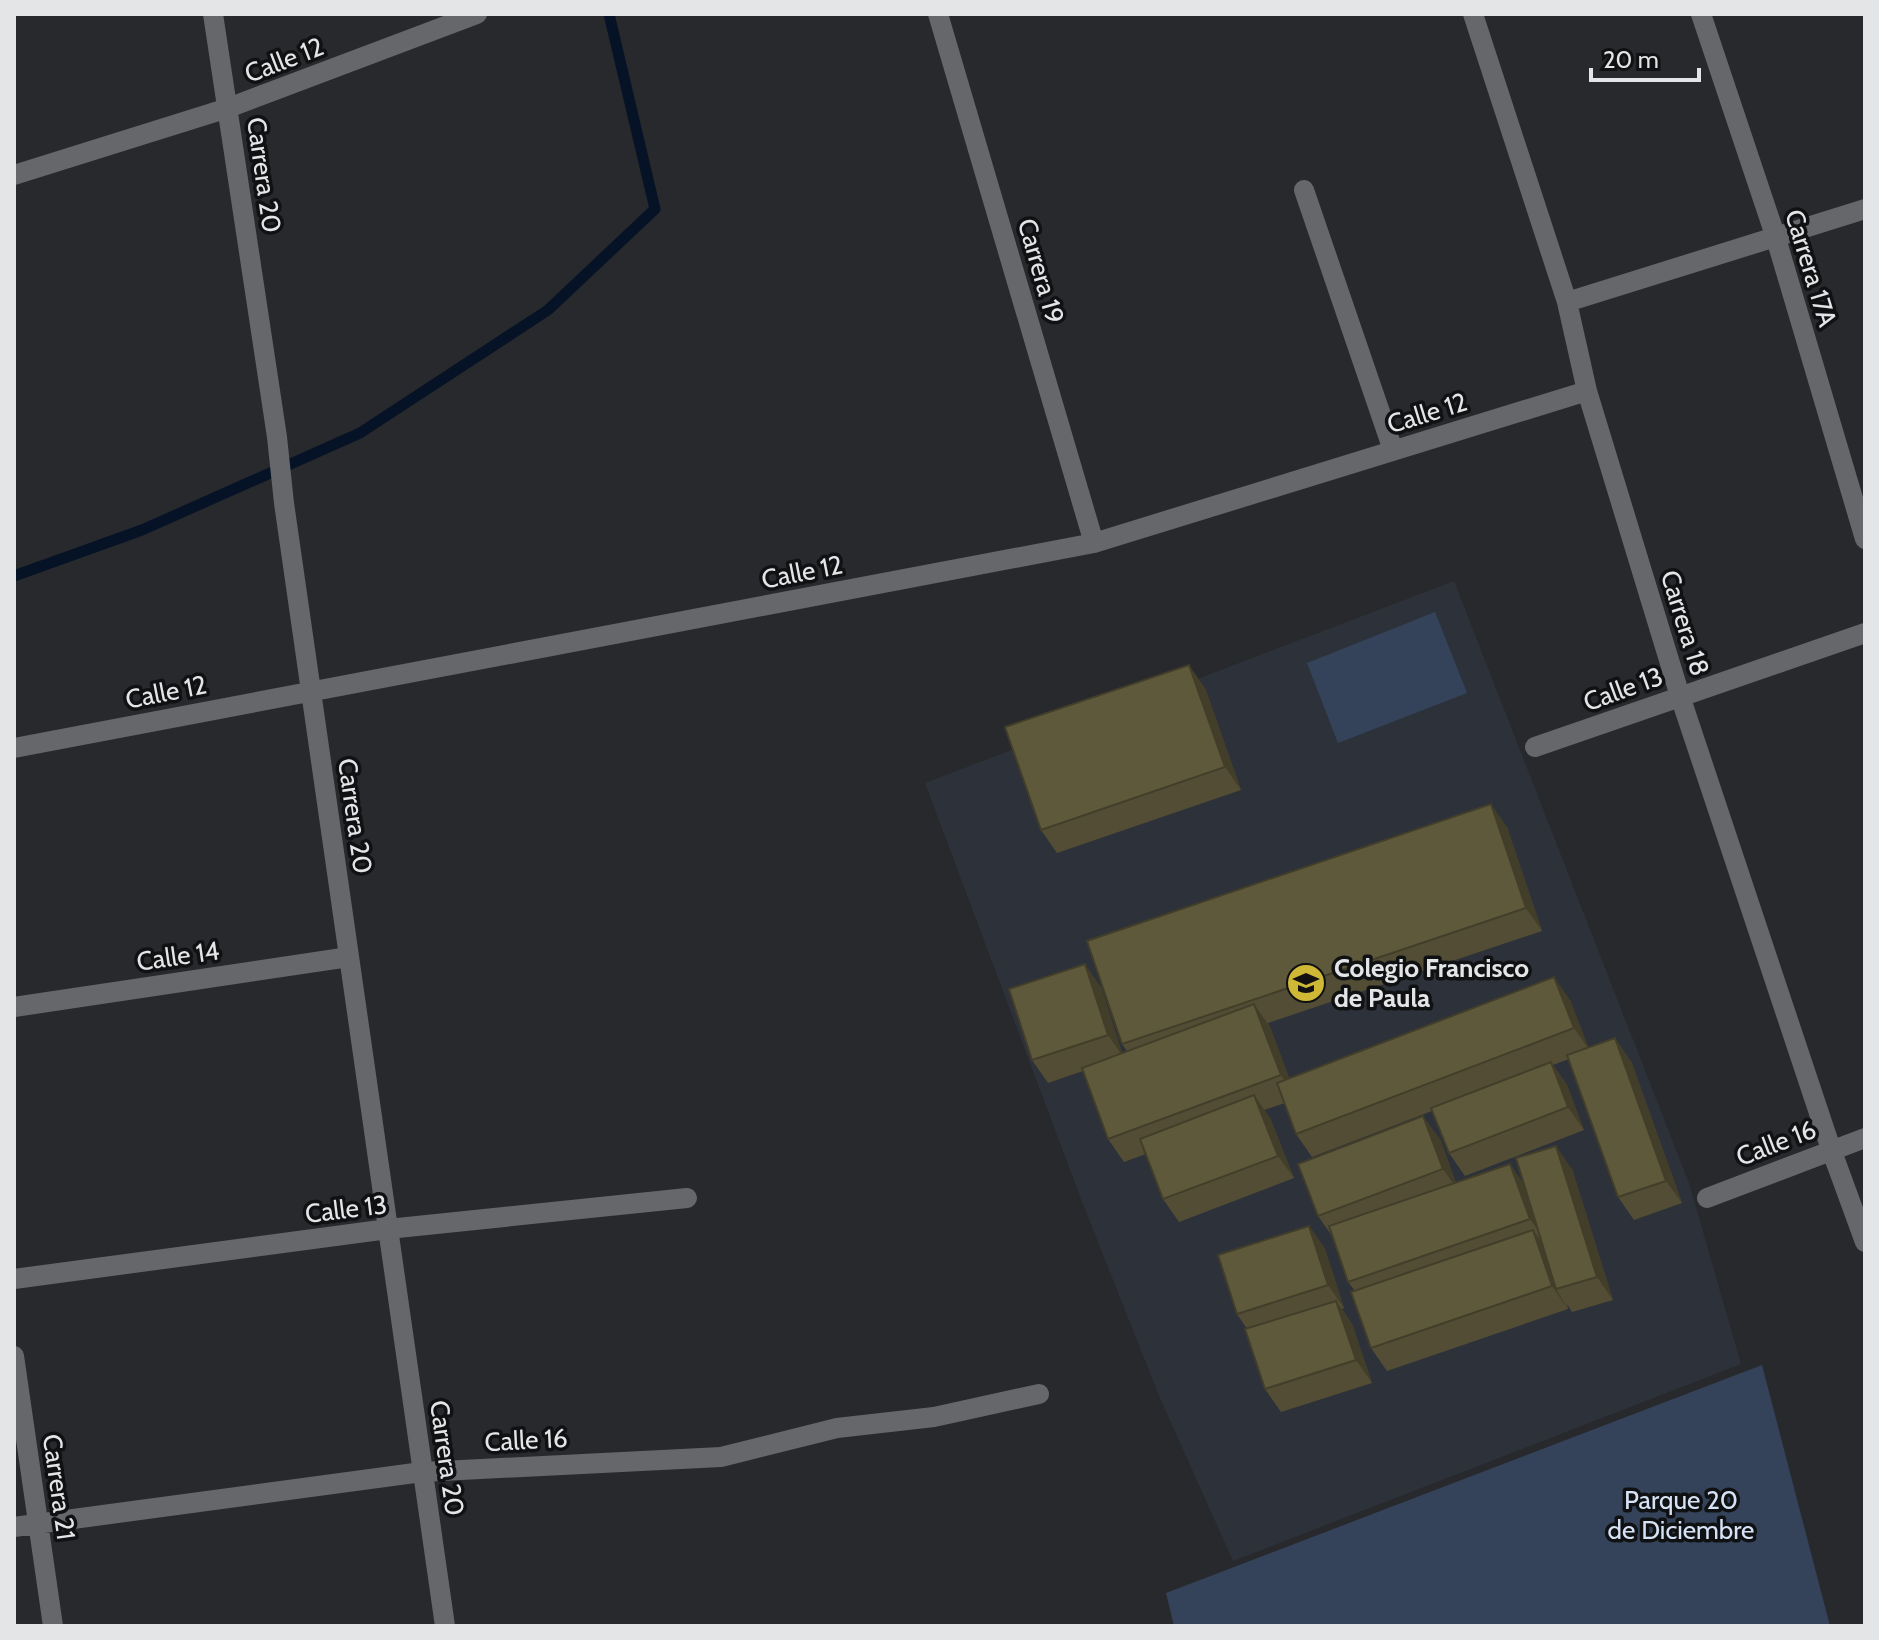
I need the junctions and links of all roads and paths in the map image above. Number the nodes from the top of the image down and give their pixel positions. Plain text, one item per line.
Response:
1 (213, 14) edge
2 (477, 14) edge
3 (938, 14) edge
4 (1473, 14) edge
5 (1701, 14) edge
6 (228, 108) junction
7 (14, 175) edge
8 (1304, 190) dead end
9 (1865, 209) edge
10 (1775, 235) junction
11 (1567, 302) junction
12 (1587, 391) junction
13 (1393, 450) junction
14 (1865, 539) edge
15 (1094, 543) junction
16 (1865, 633) edge
17 (310, 691) junction
18 (1680, 696) junction
19 (1535, 747) dead end
20 (14, 748) edge
21 (349, 957) junction
22 (14, 1007) edge
23 (1865, 1138) edge
24 (1831, 1149) junction
25 (687, 1198) dead end
26 (1707, 1198) dead end
27 (388, 1229) junction
28 (1865, 1242) edge
29 (14, 1279) edge
30 (14, 1356) edge
31 (1039, 1394) dead end
32 (422, 1472) junction
33 (38, 1523) junction
34 (14, 1527) edge
35 (53, 1626) edge
36 (445, 1626) edge

1 - 6 street, Carrera 20
2 - 6 street, Calle 12
3 - 15 street, Carrera 19
4 - 11 street, Carrera 18
5 - 10 street, Carrera 17A
6 - 7 street, Calle 12
6 - 17 street, Carrera 20
8 - 13 street
9 - 10 street
10 - 11 street
10 - 14 street, Carrera 17A
11 - 12 street, Carrera 18
12 - 13 street, Calle 12
12 - 18 street, Carrera 18
13 - 15 street, Calle 12
15 - 17 street, Calle 12
16 - 18 street, Calle 13
17 - 20 street, Calle 12
17 - 21 street, Carrera 20
18 - 19 street, Calle 13
18 - 24 street, Carrera 18
21 - 22 street, Calle 14
21 - 27 street, Carrera 20
23 - 24 street, Calle 16
24 - 26 street, Calle 16
24 - 28 street, Carrera 18
25 - 27 street, Calle 13
27 - 29 street, Calle 13
27 - 32 street, Carrera 20
30 - 33 street, Carrera 21
31 - 32 street, Calle 16
32 - 33 street, Calle 16
32 - 36 street, Carrera 20
33 - 34 street, Calle 16
33 - 35 street, Carrera 21

